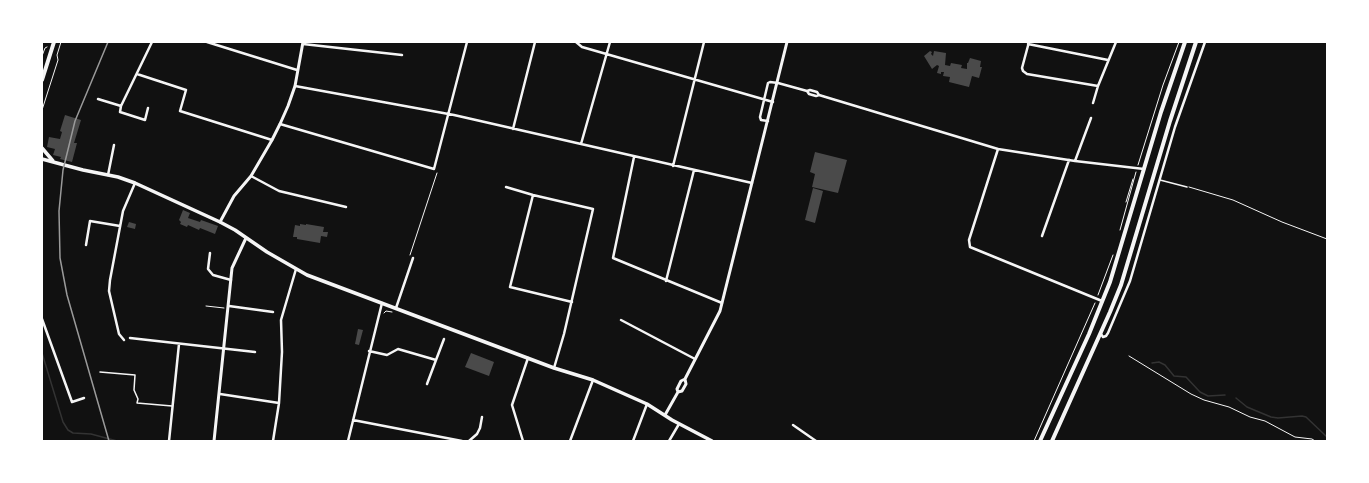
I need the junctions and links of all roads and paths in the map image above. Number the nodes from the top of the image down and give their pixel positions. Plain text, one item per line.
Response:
1 (54, 42) edge
2 (61, 42) edge
3 (152, 42) edge
4 (207, 42) edge
5 (467, 42) edge
6 (535, 42) edge
7 (576, 42) edge
8 (610, 42) edge
9 (704, 42) edge
10 (788, 42) edge
11 (1116, 42) edge
12 (1179, 42) edge
13 (1185, 42) edge
14 (1196, 42) edge
15 (1205, 42) edge
16 (303, 43) edge
17 (1028, 43) edge
18 (52, 47) junction
19 (607, 54) junction
20 (402, 55) dead end
21 (42, 56) edge
22 (1108, 60) junction
23 (298, 70) junction
24 (137, 74) junction
25 (42, 80) edge
26 (695, 80) junction
27 (778, 83) junction
28 (295, 86) junction
29 (1098, 86) junction
30 (98, 99) dead end
31 (764, 100) junction
32 (773, 102) junction
33 (1093, 103) dead end
34 (121, 106) junction
35 (148, 108) dead end
36 (42, 110) edge
37 (449, 114) junction
38 (1091, 118) dead end
39 (768, 121) junction
40 (1170, 121) junction
41 (1176, 123) junction
42 (280, 124) junction
43 (513, 129) junction
44 (272, 140) junction
45 (581, 144) junction
46 (114, 146) dead end
47 (42, 148) edge
48 (998, 149) junction
49 (634, 157) junction
50 (42, 159) edge
51 (1069, 160) junction
52 (53, 161) junction
53 (1075, 161) junction
54 (1138, 164) dead end
55 (673, 166) junction
56 (434, 169) junction
57 (1144, 169) junction
58 (694, 170) junction
59 (1136, 171) dead end
60 (108, 175) junction
61 (251, 176) junction
62 (1134, 179) junction
63 (1160, 180) junction
64 (135, 183) junction
65 (753, 183) junction
66 (506, 187) dead end
67 (1187, 187) joint
68 (533, 195) junction
69 (1126, 202) dead end
70 (346, 207) dead end
71 (220, 222) junction
72 (120, 226) junction
73 (1042, 236) dead end
74 (1119, 236) dead end
75 (246, 238) junction
76 (1327, 239) edge
77 (86, 245) dead end
78 (1114, 251) dead end
79 (210, 253) dead end
80 (412, 260) joint
81 (296, 269) junction
82 (231, 280) junction
83 (666, 281) junction
84 (1097, 299) junction
85 (572, 302) junction
86 (1102, 302) junction
87 (382, 303) junction
88 (722, 303) junction
89 (206, 306) dead end
90 (229, 307) junction
91 (396, 309) junction
92 (273, 312) dead end
93 (391, 312) dead end
94 (382, 315) dead end
95 (42, 319) edge
96 (621, 320) dead end
97 (1101, 334) junction
98 (130, 338) dead end
99 (444, 339) dead end
100 (124, 340) dead end
101 (179, 344) junction
102 (224, 348) junction
103 (369, 351) junction
104 (255, 352) dead end
105 (1129, 356) dead end
106 (528, 358) junction
107 (436, 360) junction
108 (696, 360) junction
109 (554, 368) junction
110 (100, 372) dead end
111 (685, 379) junction
112 (593, 380) junction
113 (427, 384) dead end
114 (678, 392) junction
115 (220, 394) junction
116 (84, 398) dead end
117 (279, 403) junction
118 (647, 404) junction
119 (172, 406) junction
120 (665, 415) junction
121 (482, 417) dead end
122 (353, 420) junction
123 (679, 424) junction
124 (793, 425) dead end
125 (168, 441) edge
126 (214, 441) edge
127 (273, 441) edge
128 (348, 441) edge
129 (462, 441) edge
130 (469, 441) edge
131 (523, 441) edge
132 (570, 441) edge
133 (633, 441) edge
134 (669, 441) edge
135 (712, 441) edge
136 (816, 441) edge
137 (1034, 441) edge
138 (1040, 441) edge
139 (1052, 441) edge
140 (1315, 441) edge

1 - 18 main road
2 - 36 path
3 - 24 street
4 - 23 street
5 - 37 street
6 - 43 street
7 - 19 street
8 - 19 street
9 - 26 street
10 - 27 street
11 - 22 street
12 - 54 path
13 - 57 main road
14 - 40 main road
15 - 41 street
16 - 20 street
16 - 23 street
17 - 22 street
17 - 29 street
18 - 21 path
18 - 25 main road
19 - 26 street
19 - 45 street
22 - 29 street
23 - 28 street
24 - 34 street
24 - 44 street
26 - 31 street
26 - 55 street
27 - 31 street
27 - 32 street
27 - 48 street
28 - 37 street
28 - 42 street
29 - 33 street
30 - 34 street
31 - 32 street
31 - 39 street
32 - 39 street
34 - 35 street
37 - 43 street
37 - 56 street
38 - 53 street
39 - 65 street
40 - 41 street
40 - 97 main road
41 - 63 street
42 - 44 street
42 - 56 street
43 - 45 street
44 - 61 street
45 - 49 street
46 - 60 street
47 - 52 main road
48 - 51 street
48 - 84 street
49 - 55 street
49 - 83 street
50 - 52 main road
51 - 53 street
51 - 73 street
52 - 60 main road
53 - 57 street
55 - 58 street
56 - 80 path
57 - 86 main road
58 - 65 street
58 - 83 street
59 - 62 path
60 - 64 main road
61 - 70 street
61 - 71 street
62 - 69 path
62 - 74 path
63 - 67 lane
63 - 97 street
64 - 71 main road
64 - 72 street
65 - 88 street
66 - 68 street
67 - 76 path
68 - 85 street
68 - 85 street
71 - 75 main road
72 - 77 street
72 - 100 street
75 - 81 main road
75 - 82 street
78 - 84 path
79 - 82 street
80 - 91 street
81 - 87 main road
81 - 117 street
82 - 90 street
83 - 88 street
84 - 86 street
84 - 137 path
85 - 109 street
86 - 138 main road
87 - 91 main road
87 - 103 street
88 - 108 street
89 - 90 path
90 - 92 street
90 - 102 street
91 - 106 main road
93 - 94 path
95 - 116 street
96 - 108 street
97 - 139 main road
98 - 101 street
99 - 107 street
101 - 102 street
101 - 119 street
102 - 104 street
102 - 115 street
103 - 107 street
103 - 122 street
105 - 140 path
106 - 109 main road
106 - 131 street
107 - 113 street
108 - 111 street
109 - 112 main road
110 - 119 lane
111 - 114 street
111 - 114 street
112 - 118 main road
112 - 132 street
114 - 120 street
115 - 117 street
115 - 126 street
117 - 127 street
118 - 120 main road
118 - 133 street
119 - 125 street
120 - 123 main road
121 - 130 street
122 - 128 street
122 - 129 street
123 - 134 street
123 - 135 main road
124 - 136 street

